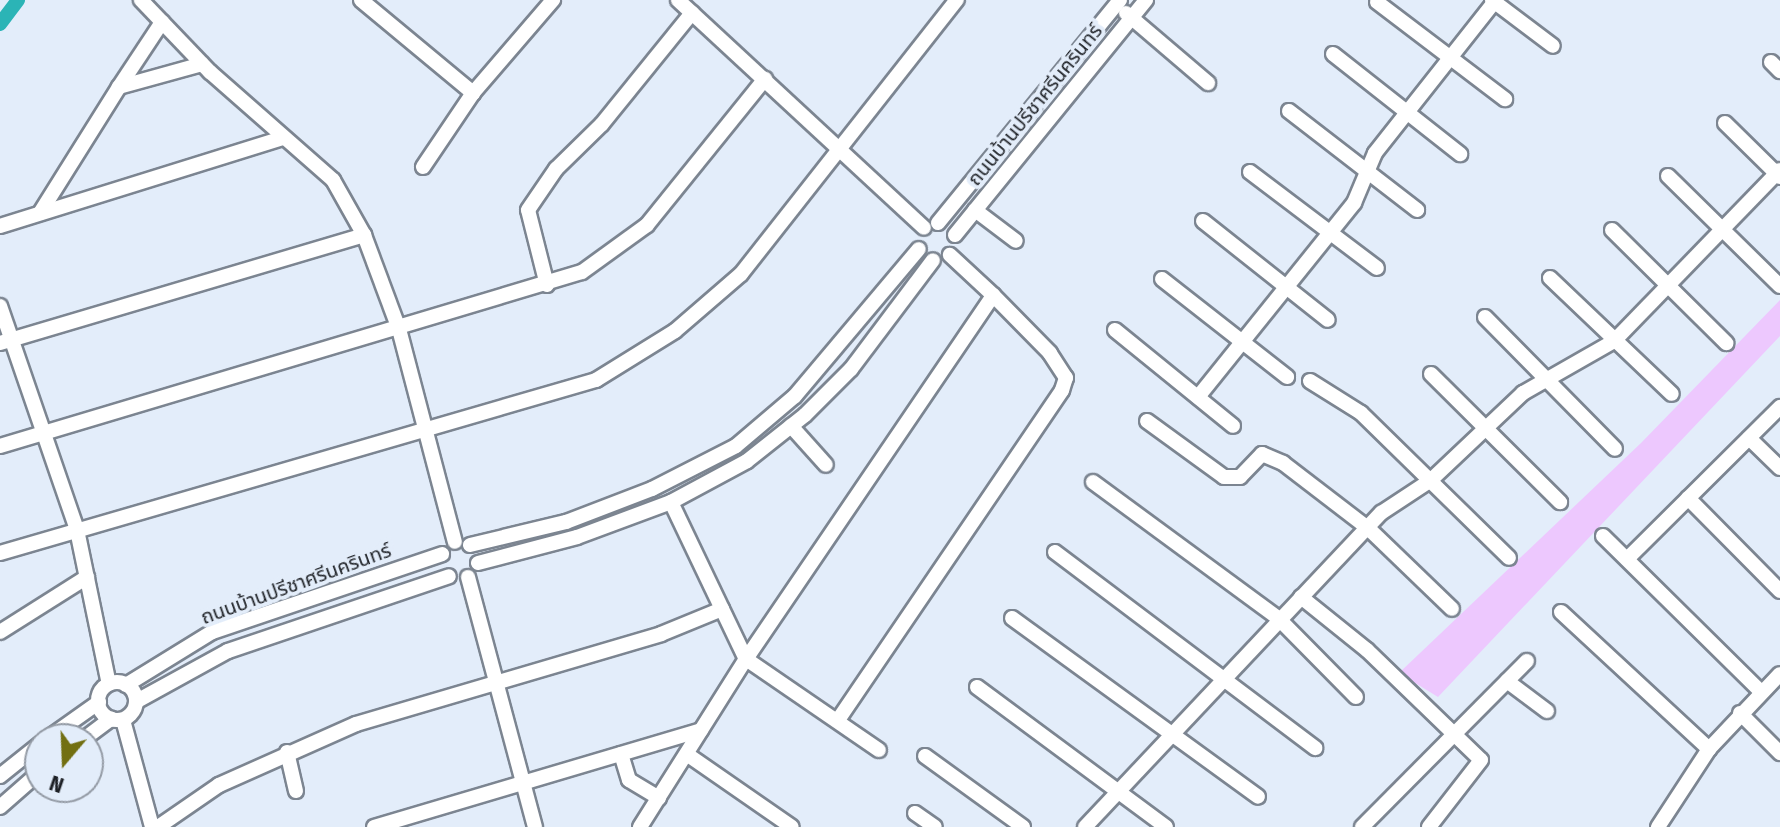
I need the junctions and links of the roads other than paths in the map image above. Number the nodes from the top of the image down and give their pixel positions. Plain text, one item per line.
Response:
1 (141, 0) edge
2 (361, 0) edge
3 (553, 0) edge
4 (678, 0) edge
5 (957, 0) edge
6 (1146, 0) edge
7 (1494, 1) edge
8 (1118, 2) edge
9 (1377, 2) dead end
10 (692, 13) junction
11 (1132, 18) junction
12 (162, 22) junction
13 (1553, 46) dead end
14 (1333, 54) dead end
15 (1451, 58) junction
16 (202, 64) junction
17 (765, 79) junction
18 (1208, 83) dead end
19 (119, 87) junction
20 (473, 93) junction
21 (1505, 99) dead end
22 (1289, 111) dead end
23 (1408, 113) junction
24 (1725, 123) dead end
25 (283, 138) junction
26 (840, 150) junction
27 (1460, 154) dead end
28 (423, 167) dead end
29 (1366, 170) junction
30 (1250, 172) dead end
31 (1779, 174) edge
32 (1668, 176) dead end
33 (975, 210) junction
34 (1417, 210) dead end
35 (40, 213) junction
36 (1203, 221) dead end
37 (0, 226) edge
38 (931, 226) junction
39 (1612, 230) dead end
40 (1330, 231) junction
41 (1723, 231) junction
42 (364, 235) junction
43 (955, 235) junction
44 (1016, 241) dead end
45 (919, 249) junction
46 (950, 255) junction
47 (933, 260) junction
48 (1377, 268) dead end
49 (1550, 278) dead end
50 (1162, 279) dead end
51 (547, 285) junction
52 (1286, 285) junction
53 (1780, 286) edge
54 (1671, 287) junction
55 (993, 295) junction
56 (0, 306) edge
57 (1485, 317) dead end
58 (1328, 320) dead end
59 (399, 329) junction
60 (1115, 330) dead end
61 (1614, 341) junction
62 (4, 342) edge
63 (1241, 342) junction
64 (1726, 343) dead end
65 (1431, 374) dead end
66 (1287, 377) dead end
67 (1547, 380) junction
68 (1310, 381) dead end
69 (1672, 394) dead end
70 (1198, 397) junction
71 (1780, 407) edge
72 (1147, 421) dead end
73 (791, 426) junction
74 (1233, 426) dead end
75 (1484, 430) junction
76 (424, 431) junction
77 (41, 433) junction
78 (1749, 438) junction
79 (0, 446) edge
80 (1615, 449) dead end
81 (826, 465) dead end
82 (1780, 468) edge
83 (1431, 480) junction
84 (1093, 482) dead end
85 (1688, 498) junction
86 (671, 502) junction
87 (1560, 502) dead end
88 (1369, 529) junction
89 (77, 530) junction
90 (1603, 536) dead end
91 (455, 542) junction
92 (470, 545) junction
93 (1055, 552) dead end
94 (0, 553) edge
95 (442, 554) junction
96 (1509, 558) dead end
97 (1627, 559) junction
98 (478, 563) junction
99 (449, 576) junction
100 (87, 577) junction
101 (468, 577) junction
102 (1780, 591) edge
103 (1301, 597) junction
104 (722, 609) junction
105 (1452, 609) dead end
106 (1561, 612) dead end
107 (1012, 618) dead end
108 (1278, 618) junction
109 (0, 632) edge
110 (746, 659) junction
111 (1527, 661) dead end
112 (1780, 674) edge
113 (1222, 677) junction
114 (1507, 681) junction
115 (495, 682) junction
116 (109, 684) junction
117 (126, 685) junction
118 (977, 687) dead end
119 (1761, 692) junction
120 (1356, 697) dead end
121 (137, 701) junction
122 (99, 702) junction
123 (1547, 711) dead end
124 (1740, 713) junction
125 (117, 720) junction
126 (838, 720) junction
127 (69, 723) edge
128 (104, 727) edge
129 (701, 730) junction
130 (1169, 734) junction
131 (1453, 734) junction
132 (1315, 748) dead end
133 (1709, 749) junction
134 (879, 750) dead end
135 (287, 752) junction
136 (1780, 753) edge
137 (621, 754) junction
138 (688, 755) junction
139 (925, 756) dead end
140 (24, 757) edge
141 (0, 776) edge
142 (521, 785) junction
143 (24, 786) edge
144 (1118, 790) junction
145 (296, 791) dead end
146 (1258, 797) dead end
147 (659, 798) junction
148 (0, 807) edge
149 (915, 813) dead end
150 (155, 827) edge
151 (374, 827) edge
152 (535, 827) edge
153 (640, 827) edge
154 (792, 827) edge
155 (935, 827) edge
156 (1023, 827) edge
157 (1085, 827) edge
158 (1166, 827) edge
159 (1362, 827) edge
160 (1429, 827) edge
161 (1658, 827) edge

1 - 12 street
2 - 20 street
3 - 20 street
4 - 10 street
5 - 26 street
6 - 11 street, ถนนบ้านปรีชาศรีนครินทร์
7 - 13 street
7 - 15 street
8 - 11 street
8 - 38 street, ถนนบ้านปรีชาศรีนครินทร์
9 - 15 street
10 - 17 street
10 - 51 street
11 - 18 street
11 - 33 street, ถนนบ้านปรีชาศรีนครินทร์
12 - 16 street
12 - 19 street
14 - 23 street
15 - 21 street
15 - 23 street
16 - 19 street
16 - 25 street
17 - 26 street
17 - 51 street
19 - 35 street
20 - 28 street
22 - 29 street
23 - 27 street
23 - 29 street
24 - 31 street
25 - 35 street
25 - 42 street
26 - 38 street
26 - 76 street
29 - 34 street
29 - 40 street
30 - 40 street
31 - 41 street
32 - 41 street
33 - 43 street, ถนนบ้านปรีชาศรีนครินทร์
33 - 44 street
35 - 37 street
36 - 52 street
38 - 43 street
38 - 45 street, ถนนบ้านปรีชาศรีนครินทร์
39 - 54 street
40 - 48 street
40 - 52 street
41 - 53 street
41 - 54 street
42 - 59 street
42 - 62 street
43 - 46 street, ถนนบ้านปรีชาศรีนครินทร์
45 - 47 street
45 - 92 street, ถนนบ้านปรีชาศรีนครินทร์
46 - 47 street
46 - 55 street
47 - 73 street
49 - 61 street
50 - 63 street
51 - 59 street
52 - 58 street
52 - 63 street
54 - 61 street
54 - 64 street
55 - 110 street
55 - 126 street
56 - 62 street
57 - 67 street
59 - 76 street
59 - 77 street
60 - 70 street
61 - 67 street
61 - 69 street
62 - 77 street
63 - 66 street
63 - 70 street
65 - 75 street
67 - 75 street
67 - 80 street
68 - 83 street
70 - 74 street
71 - 78 street
72 - 88 street
73 - 81 street
73 - 86 street
75 - 83 street
75 - 87 street
76 - 89 street
76 - 91 street
77 - 79 street
77 - 89 street
78 - 82 street
78 - 85 street
83 - 88 street
83 - 96 street
84 - 108 street
85 - 97 street
85 - 102 street
86 - 98 street
86 - 104 street
88 - 103 street
88 - 105 street
89 - 94 street
89 - 100 street
90 - 97 street
91 - 92 street, ถนนบ้านปรีชาศรีนครินทร์
91 - 95 street, ถนนบ้านปรีชาศรีนครินทร์
92 - 98 street
93 - 113 street
95 - 99 street
95 - 117 street, ถนนบ้านปรีชาศรีนครินทร์
97 - 119 street
98 - 101 street
99 - 101 street, ถนนบ้านปรีชาศรีนครินทร์
99 - 121 street, ถนนบ้านปรีชาศรีนครินทร์
100 - 109 street
100 - 116 street
101 - 115 street
103 - 108 street
103 - 131 street
104 - 110 street
104 - 115 street
106 - 133 street
107 - 130 street
108 - 113 street
108 - 120 street
110 - 126 street
110 - 129 street
111 - 114 street
112 - 119 street
113 - 130 street
113 - 132 street
114 - 123 street
114 - 131 street
115 - 135 street
115 - 142 street
116 - 117 street
116 - 122 street
117 - 121 street
118 - 144 street
119 - 124 street
121 - 125 street, ถนนบ้านปรีชาศรีนครินทร์
122 - 125 street
122 - 127 street
124 - 133 street
124 - 136 street
125 - 128 street, ถนนบ้านปรีชาศรีนครินทร์
125 - 150 street
126 - 134 street
129 - 137 street
129 - 138 street
130 - 144 street
130 - 146 street
131 - 159 street
131 - 160 street
133 - 161 street
135 - 145 street
135 - 150 street
137 - 142 street
137 - 147 street
138 - 147 street
138 - 154 street
139 - 156 street
140 - 141 street
142 - 151 street
142 - 152 street
143 - 148 street
144 - 157 street
144 - 158 street
147 - 153 street
149 - 155 street

